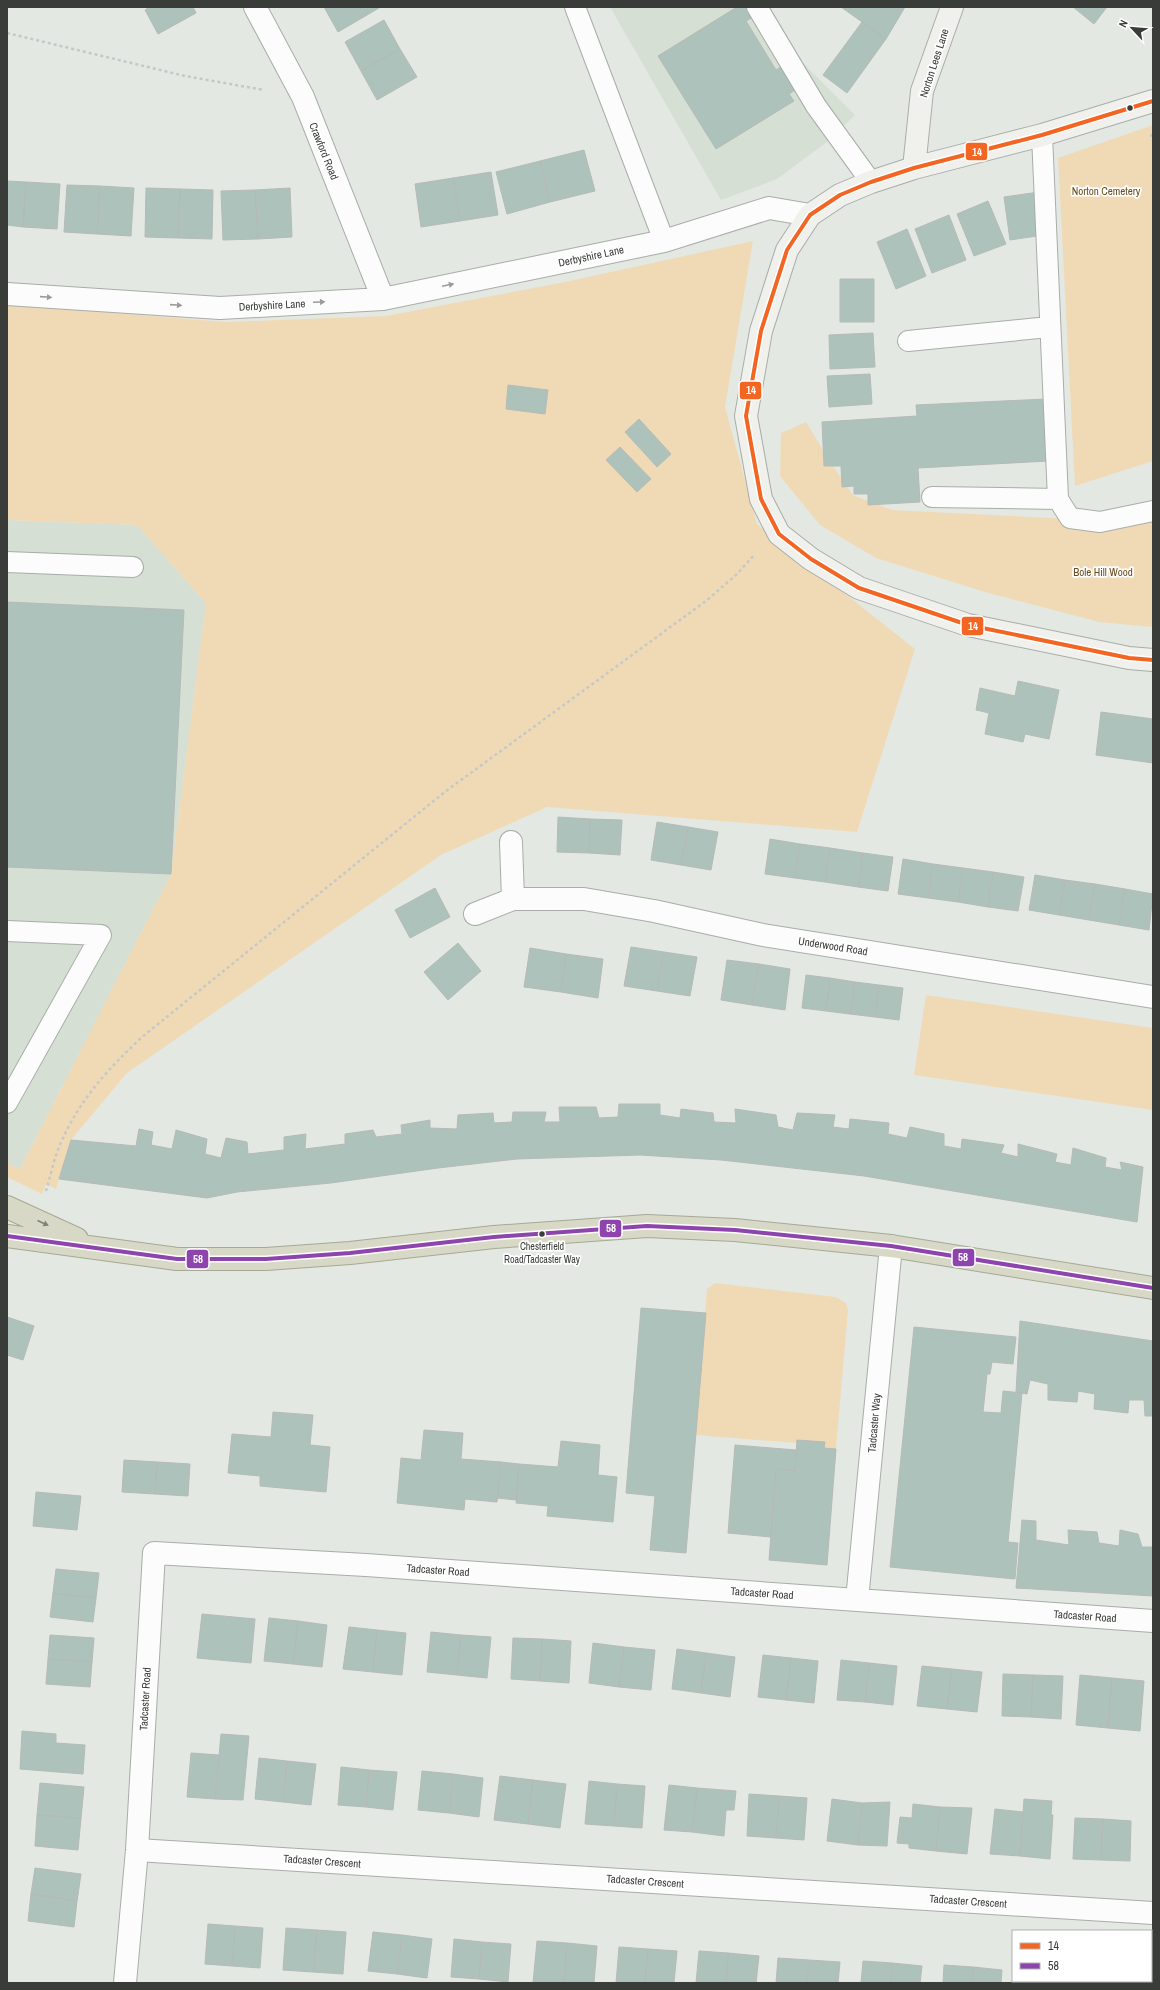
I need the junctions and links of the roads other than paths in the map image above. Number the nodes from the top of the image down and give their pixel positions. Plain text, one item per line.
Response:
1 (255, 7) edge
2 (575, 7) edge
3 (757, 7) edge
4 (952, 7) edge
5 (1153, 101) edge
6 (1042, 135) junction
7 (914, 168) junction
8 (871, 182) junction
9 (810, 215) junction
10 (664, 240) junction
11 (7, 294) edge
12 (383, 299) junction
13 (1049, 327) junction
14 (908, 341) dead end
15 (932, 497) dead end
16 (1058, 499) junction
17 (1153, 511) edge
18 (7, 562) edge
19 (134, 567) dead end
20 (1153, 660) edge
21 (511, 842) dead end
22 (513, 899) junction
23 (476, 914) dead end
24 (7, 931) edge
25 (1153, 997) edge
26 (7, 1103) edge
27 (7, 1207) edge
28 (7, 1236) edge
29 (891, 1246) junction
30 (97, 1248) junction
31 (1153, 1288) edge
32 (857, 1600) junction
33 (1153, 1621) edge
34 (137, 1850) junction
35 (1153, 1913) edge
36 (125, 1983) edge

1 - 12 street, Crawford Road
2 - 10 lane
3 - 8 lane
4 - 7 street, Norton Lees Lane
5 - 6 street
6 - 7 street
6 - 13 lane
7 - 8 street
8 - 9 street
9 - 10 street, Derbyshire Lane
9 - 20 street
12 -> 10 street, Derbyshire Lane
11 -> 12 street, Derbyshire Lane
13 - 14 lane
13 - 16 lane
15 - 16 lane
16 - 17 lane
18 - 19 lane
21 - 22 street
22 - 23 street, Underwood Road
22 - 25 street, Underwood Road
24 - 26 lane
27 -> 30 highway
28 - 30 highway
29 - 30 highway
29 - 31 highway
29 - 32 street, Tadcaster Way
32 - 33 street, Tadcaster Road
32 - 34 street, Tadcaster Road
34 - 35 street, Tadcaster Crescent
34 - 36 street, Tadcaster Road

